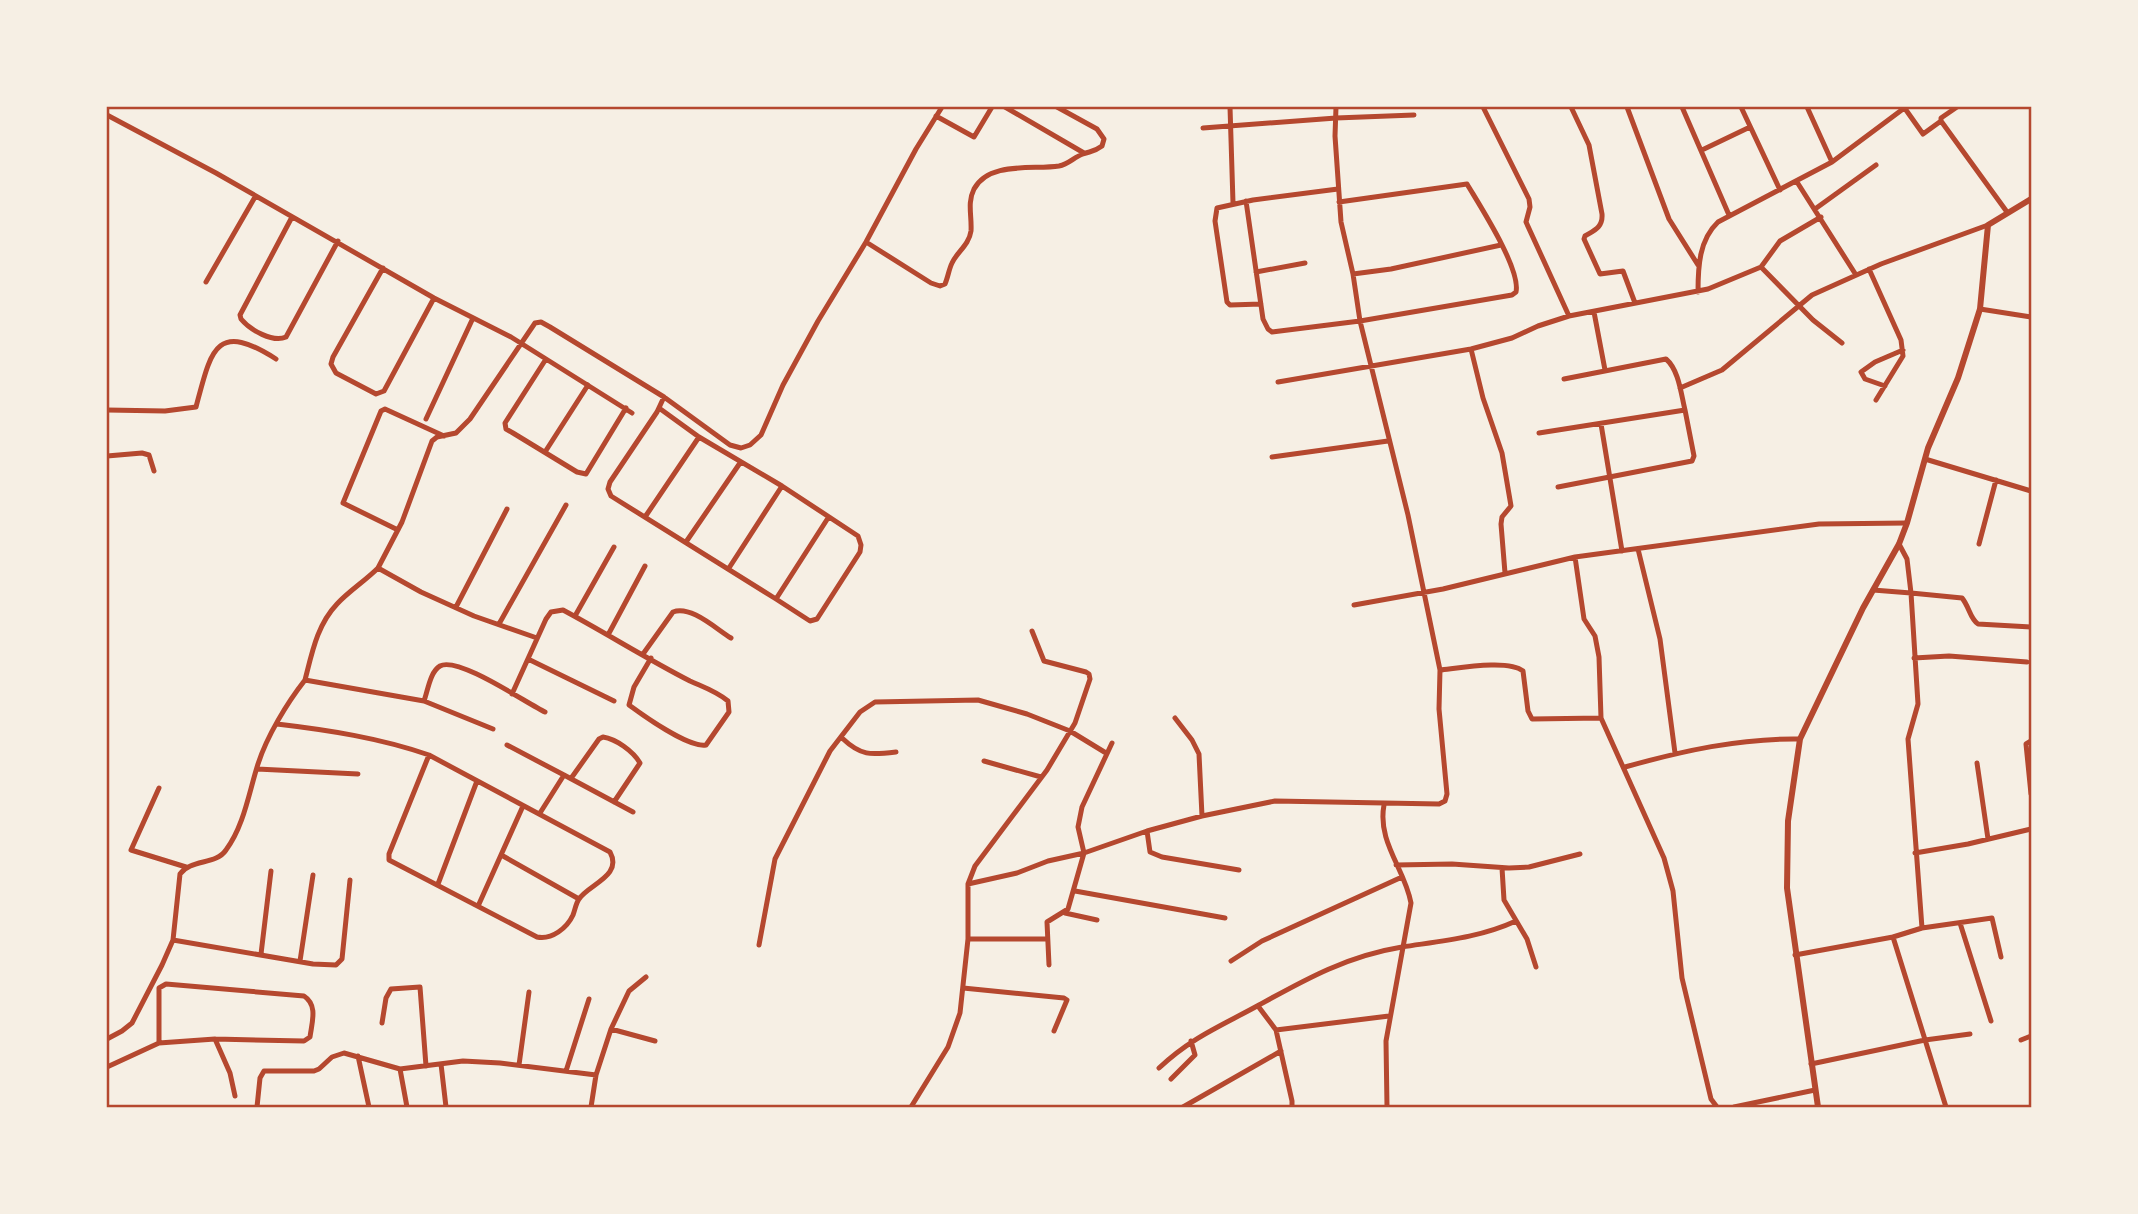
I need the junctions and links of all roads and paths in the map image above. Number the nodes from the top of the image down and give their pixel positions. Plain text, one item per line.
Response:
1 (942, 107) edge
2 (992, 107) edge
3 (1005, 107) edge
4 (1057, 107) edge
5 (1230, 107) edge
6 (1336, 107) edge
7 (1483, 107) edge
8 (1571, 107) edge
9 (1627, 107) edge
10 (1682, 107) edge
11 (1741, 107) edge
12 (1807, 107) edge
13 (1956, 107) edge
14 (107, 115) edge
15 (1414, 115) dead end
16 (936, 116) junction
17 (1336, 118) junction
18 (1941, 121) junction
19 (1230, 125) junction
20 (1750, 127) junction
21 (1203, 128) dead end
22 (1702, 150) junction
23 (1084, 153) junction
24 (1832, 162) junction
25 (1876, 165) dead end
26 (1797, 182) junction
27 (1338, 189) junction
28 (1780, 190) junction
29 (255, 197) junction
30 (2031, 200) edge
31 (1246, 201) junction
32 (1339, 202) junction
33 (1233, 203) junction
34 (1815, 209) junction
35 (2007, 212) junction
36 (1729, 215) junction
37 (292, 217) junction
38 (1821, 217) junction
39 (1988, 225) junction
40 (338, 241) junction
41 (866, 242) junction
42 (1501, 246) junction
43 (1305, 263) dead end
44 (1698, 265) junction
45 (1761, 267) junction
46 (383, 268) junction
47 (1869, 269) junction
48 (1256, 272) junction
49 (1353, 274) junction
50 (1856, 275) junction
51 (206, 282) dead end
52 (1698, 292) junction
53 (434, 298) junction
54 (1635, 303) junction
55 (1261, 304) junction
56 (1800, 307) junction
57 (1980, 309) junction
58 (1594, 312) junction
59 (1569, 316) junction
60 (2031, 317) edge
61 (473, 318) junction
62 (1360, 321) junction
63 (1842, 343) dead end
64 (522, 344) junction
65 (1471, 349) junction
66 (1903, 350) junction
67 (276, 359) dead end
68 (546, 359) junction
69 (1373, 368) junction
70 (1605, 370) junction
71 (1564, 379) dead end
72 (1278, 382) dead end
73 (588, 385) junction
74 (1885, 386) junction
75 (1680, 388) junction
76 (664, 397) junction
77 (1876, 400) dead end
78 (626, 408) junction
79 (659, 408) junction
80 (107, 410) edge
81 (1685, 410) junction
82 (632, 413) dead end
83 (426, 419) dead end
84 (1601, 424) junction
85 (1539, 433) dead end
86 (444, 437) junction
87 (699, 437) junction
88 (1388, 441) junction
89 (545, 452) junction
90 (107, 456) edge
91 (1272, 457) dead end
92 (1925, 459) junction
93 (740, 463) junction
94 (154, 471) dead end
95 (1609, 477) junction
96 (1996, 480) junction
97 (782, 486) junction
98 (1558, 487) dead end
99 (2031, 491) edge
100 (566, 505) dead end
101 (507, 509) dead end
102 (645, 517) junction
103 (828, 517) junction
104 (1906, 523) junction
105 (398, 530) junction
106 (686, 542) junction
107 (1899, 544) junction
108 (1979, 544) dead end
109 (614, 547) dead end
110 (1638, 550) junction
111 (1622, 551) junction
112 (1574, 557) junction
113 (645, 566) dead end
114 (378, 568) junction
115 (729, 568) junction
116 (1505, 573) junction
117 (1873, 590) junction
118 (1424, 591) junction
119 (1911, 593) junction
120 (776, 599) junction
121 (1354, 605) dead end
122 (456, 607) junction
123 (575, 616) junction
124 (499, 624) junction
125 (2031, 626) edge
126 (1032, 631) dead end
127 (608, 635) junction
128 (537, 638) junction
129 (731, 638) dead end
130 (643, 654) junction
131 (1914, 657) junction
132 (651, 658) junction
133 (528, 659) junction
134 (2027, 662) dead end
135 (1440, 670) junction
136 (305, 680) junction
137 (512, 694) junction
138 (424, 701) junction
139 (614, 701) dead end
140 (545, 712) dead end
141 (1175, 718) dead end
142 (1601, 718) junction
143 (277, 724) junction
144 (493, 729) dead end
145 (1070, 731) junction
146 (842, 738) junction
147 (1800, 739) junction
148 (2031, 741) edge
149 (1112, 743) dead end
150 (507, 745) dead end
151 (896, 752) dead end
152 (1106, 753) junction
153 (1675, 753) junction
154 (429, 755) junction
155 (985, 761) dead end
156 (1977, 763) dead end
157 (1625, 767) junction
158 (257, 769) junction
159 (358, 775) dead end
160 (564, 775) junction
161 (2030, 775) edge
162 (572, 777) junction
163 (1041, 778) junction
164 (477, 781) junction
165 (159, 788) dead end
166 (2031, 794) edge
167 (614, 802) junction
168 (1384, 805) junction
169 (523, 806) junction
170 (633, 812) dead end
171 (540, 813) junction
172 (1202, 816) junction
173 (2031, 829) edge
174 (1147, 831) junction
175 (1988, 839) junction
176 (1084, 853) junction
177 (1915, 853) junction
178 (1580, 854) dead end
179 (503, 856) junction
180 (1396, 865) junction
181 (186, 867) junction
182 (1502, 868) junction
183 (1239, 870) dead end
184 (271, 871) dead end
185 (313, 875) dead end
186 (1402, 877) junction
187 (350, 880) dead end
188 (438, 884) junction
189 (968, 884) junction
190 (1075, 891) junction
191 (579, 899) junction
192 (479, 904) junction
193 (1065, 913) junction
194 (1226, 918) dead end
195 (1097, 920) dead end
196 (1516, 921) junction
197 (1960, 923) junction
198 (1922, 928) junction
199 (1893, 937) junction
200 (968, 939) junction
201 (1046, 939) junction
202 (173, 940) junction
203 (759, 945) dead end
204 (1404, 947) junction
205 (261, 954) junction
206 (1795, 955) junction
207 (2001, 957) dead end
208 (300, 961) junction
209 (1231, 961) dead end
210 (1049, 965) dead end
211 (1536, 967) dead end
212 (646, 977) dead end
213 (963, 988) junction
214 (529, 992) dead end
215 (590, 999) dead end
216 (1258, 1006) junction
217 (1389, 1016) junction
218 (1991, 1021) dead end
219 (382, 1023) dead end
220 (611, 1029) junction
221 (1276, 1030) junction
222 (1054, 1031) dead end
223 (1970, 1034) dead end
224 (2031, 1036) edge
225 (107, 1039) edge
226 (215, 1039) junction
227 (1925, 1040) junction
228 (2021, 1040) dead end
229 (655, 1041) dead end
230 (1191, 1041) junction
231 (159, 1043) junction
232 (1281, 1051) junction
233 (358, 1056) junction
234 (441, 1064) junction
235 (519, 1065) junction
236 (1811, 1065) junction
237 (426, 1066) junction
238 (107, 1067) edge
239 (1159, 1068) dead end
240 (400, 1069) junction
241 (566, 1071) junction
242 (596, 1075) junction
243 (1171, 1079) dead end
244 (1815, 1090) junction
245 (235, 1096) dead end
246 (257, 1107) edge
247 (369, 1107) edge
248 (407, 1107) edge
249 (446, 1107) edge
250 (591, 1107) edge
251 (911, 1107) edge
252 (1183, 1107) edge
253 (1292, 1107) edge
254 (1387, 1107) edge
255 (1716, 1107) edge
256 (1734, 1107) edge
257 (1818, 1107) edge
258 (1946, 1107) edge

1 - 16 street
2 - 16 street
3 - 23 street
4 - 23 street
5 - 19 street
6 - 17 street
7 - 59 street
8 - 54 street
9 - 44 street
10 - 22 street
11 - 20 street
12 - 24 street
13 - 18 street
14 - 29 street
15 - 17 street
16 - 41 street
17 - 19 street
17 - 27 street
18 - 24 street
18 - 35 street
19 - 21 street
19 - 33 street
20 - 22 street
20 - 28 street
22 - 36 street
23 - 41 street
24 - 26 street
25 - 34 street
26 - 28 street
26 - 34 street
27 - 31 street
27 - 32 street
28 - 36 street
29 - 37 street
29 - 51 street
30 - 35 street
31 - 33 street
31 - 48 street
32 - 42 street
32 - 49 street
33 - 55 street
34 - 38 street
35 - 39 street
36 - 44 street
37 - 40 street
37 - 40 street
38 - 45 street
38 - 50 street
39 - 47 street
39 - 57 street
40 - 46 street
41 - 76 street
42 - 49 street
42 - 62 street
43 - 48 street
44 - 52 street
45 - 52 street
45 - 56 street
46 - 53 street
46 - 53 street
47 - 50 street
47 - 66 street
48 - 55 street
49 - 62 street
50 - 56 street
52 - 54 street
53 - 61 street
54 - 58 street
55 - 62 street
56 - 63 street
56 - 75 street
57 - 60 street
57 - 92 street
58 - 59 street
58 - 70 street
59 - 65 street
61 - 64 street
61 - 83 street
62 - 69 street
64 - 68 street
64 - 76 street
64 - 86 street
65 - 69 street
65 - 116 street
66 - 74 street
66 - 74 street
67 - 80 street
68 - 73 street
68 - 89 street
69 - 72 street
69 - 88 street
70 - 71 street
70 - 75 street
73 - 78 street
73 - 89 street
74 - 77 street
75 - 81 street
76 - 79 street
78 - 82 street
78 - 89 street
79 - 87 street
79 - 102 street
81 - 84 street
81 - 95 street
84 - 85 street
84 - 95 street
86 - 105 street
86 - 105 street
87 - 93 street
87 - 102 street
88 - 91 street
88 - 118 street
90 - 94 street
92 - 96 street
92 - 104 street
93 - 97 street
93 - 106 street
95 - 98 street
95 - 111 street
96 - 99 street
96 - 108 street
97 - 103 street
97 - 115 street
100 - 124 street
101 - 122 street
102 - 106 street
103 - 120 street
103 - 120 street
104 - 107 street
104 - 110 street
105 - 114 street
106 - 115 street
107 - 117 street
107 - 119 street
109 - 123 street
110 - 111 street
110 - 153 street
111 - 112 street
112 - 116 street
112 - 142 street
113 - 127 street
114 - 122 street
114 - 136 street
115 - 120 street
116 - 118 street
117 - 119 street
117 - 147 street
118 - 121 street
118 - 135 street
119 - 125 street
119 - 131 street
122 - 124 street
123 - 127 street
123 - 128 street
124 - 128 street
126 - 145 street
127 - 130 street
128 - 133 street
129 - 130 street
130 - 132 street
131 - 134 street
131 - 177 street
132 - 132 street
133 - 137 street
133 - 139 street
135 - 142 street
135 - 168 street
136 - 138 street
136 - 143 street
137 - 138 street
137 - 140 street
138 - 144 street
141 - 172 street
142 - 157 street
143 - 154 street
143 - 158 street
145 - 146 street
145 - 152 street
145 - 163 street
146 - 151 street
146 - 203 street
147 - 153 street
147 - 206 street
148 - 161 street
149 - 152 street
150 - 160 street
152 - 176 street
153 - 157 street
154 - 164 street
154 - 188 street
155 - 163 street
156 - 175 street
157 - 255 street
158 - 159 street
158 - 181 street
160 - 162 street
160 - 171 street
161 - 166 street
162 - 167 street
162 - 167 street
163 - 189 street
164 - 169 street
164 - 188 street
165 - 181 street
167 - 170 street
168 - 172 street
168 - 180 street
169 - 171 street
169 - 179 street
171 - 191 street
172 - 174 street
173 - 175 street
174 - 176 street
174 - 183 street
175 - 177 street
176 - 189 street
176 - 190 street
177 - 198 street
178 - 182 street
179 - 191 street
179 - 192 street
180 - 182 street
180 - 186 street
181 - 202 street
182 - 196 street
184 - 205 street
185 - 208 street
186 - 204 street
186 - 209 street
187 - 208 street
188 - 192 street
189 - 200 street
190 - 193 street
190 - 194 street
191 - 192 street
193 - 195 street
193 - 201 street
196 - 204 street
196 - 211 street
197 - 198 street
197 - 207 street
197 - 218 street
198 - 199 street
199 - 206 street
199 - 227 street
200 - 201 street
200 - 213 street
201 - 210 street
202 - 205 street
202 - 225 street
204 - 216 street
204 - 217 street
205 - 208 street
206 - 236 street
212 - 220 street
213 - 222 street
213 - 251 street
214 - 235 street
215 - 241 street
216 - 221 street
216 - 230 street
217 - 221 street
217 - 254 street
219 - 237 street
220 - 229 street
220 - 242 street
221 - 232 street
223 - 227 street
224 - 228 street
226 - 231 street
226 - 231 street
226 - 245 street
227 - 236 street
227 - 258 street
230 - 239 street
230 - 243 street
231 - 238 street
232 - 252 street
232 - 253 street
233 - 240 street
233 - 246 street
233 - 247 street
234 - 235 street
234 - 237 street
234 - 249 street
235 - 241 street
236 - 244 street
237 - 240 street
240 - 248 street
241 - 242 street
242 - 250 street
244 - 256 street
244 - 257 street

